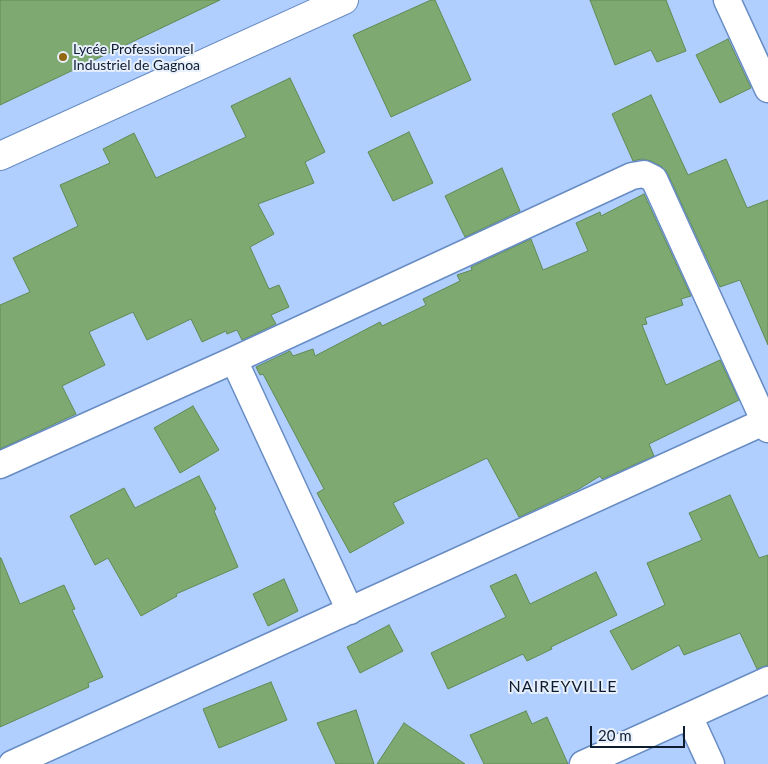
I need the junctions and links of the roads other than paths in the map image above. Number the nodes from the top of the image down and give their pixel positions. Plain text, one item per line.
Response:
1 (344, 0) edge
2 (727, 0) edge
3 (768, 89) edge
4 (0, 156) edge
5 (234, 360) junction
6 (767, 423) edge
7 (0, 465) edge
8 (350, 611) junction
9 (768, 680) edge
10 (689, 716) junction
11 (61, 754) edge
12 (12, 764) edge
13 (583, 764) edge
14 (711, 764) edge

1 - 4 street
2 - 3 street
5 - 6 street
5 - 7 street
5 - 8 street
6 - 8 street
8 - 11 street
9 - 10 street
10 - 13 street
10 - 14 street
11 - 12 street

